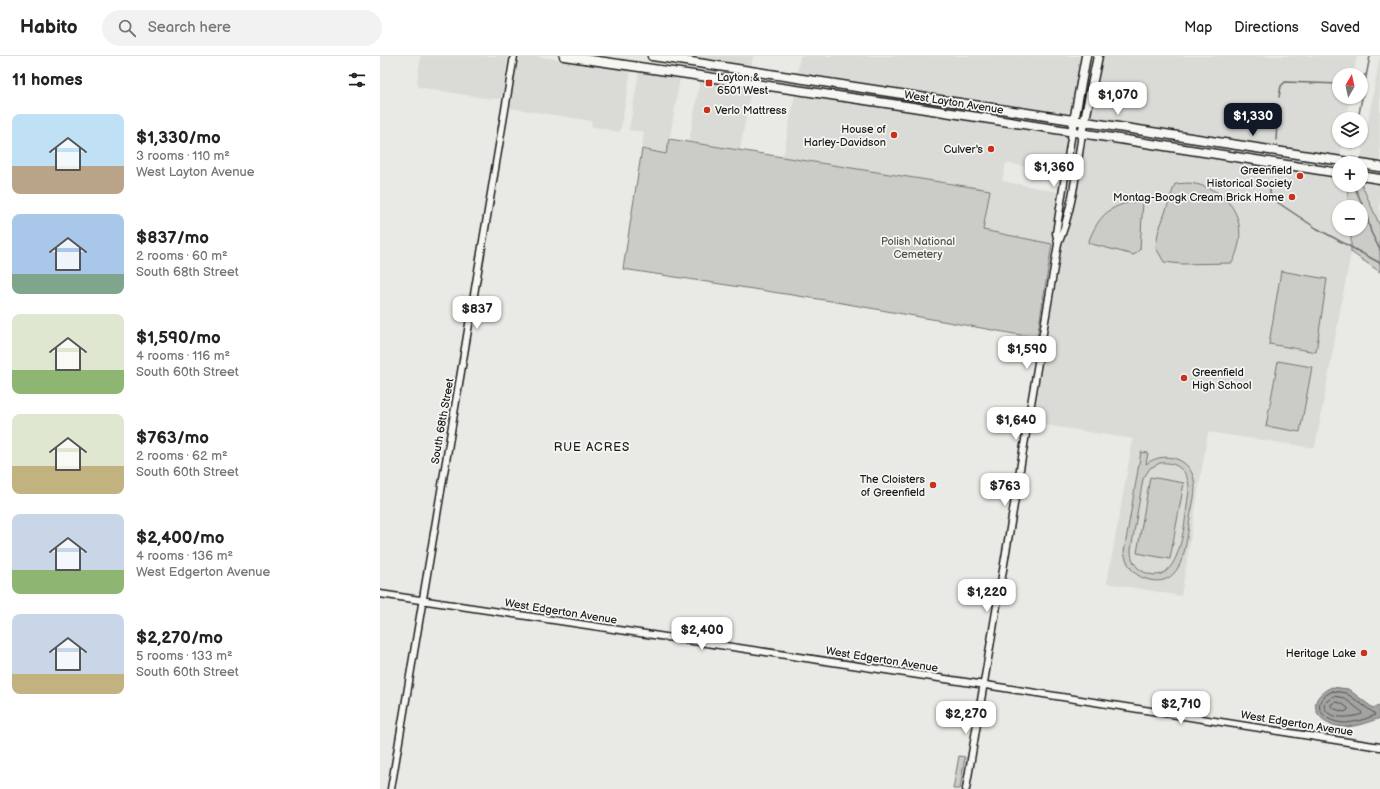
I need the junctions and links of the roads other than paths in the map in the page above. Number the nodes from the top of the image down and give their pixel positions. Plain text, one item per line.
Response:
1 (514, 56) edge
2 (564, 56) edge
3 (652, 56) edge
4 (1086, 56) edge
5 (1098, 56) edge
6 (1083, 74) junction
7 (1094, 76) junction
8 (1074, 120) junction
9 (1085, 121) junction
10 (1072, 132) junction
11 (1082, 134) junction
12 (1332, 159) edge
13 (1368, 165) edge
14 (1380, 167) edge
15 (1066, 170) junction
16 (1076, 171) junction
17 (1332, 172) edge
18 (1368, 177) edge
19 (1380, 179) edge
20 (1058, 243) junction
21 (380, 594) edge
22 (423, 600) junction
23 (984, 685) junction
24 (1380, 747) edge
25 (391, 789) edge
26 (966, 789) edge

1 - 22 street, South 68th Street
2 - 10 main road, West Layton Avenue
3 - 8 main road, West Layton Avenue
4 - 6 main road
5 - 7 main road
6 - 7 main road
6 - 8 main road
7 - 9 main road
8 - 9 main road, West Layton Avenue
8 - 10 main road
9 - 11 main road
9 - 12 main road, West Layton Avenue
10 - 11 main road, West Layton Avenue
10 - 15 street
11 - 16 street
11 - 17 main road, West Layton Avenue
13 - 14 main road
15 - 16 street
15 - 20 street
16 - 20 street
18 - 19 main road
20 - 23 street
21 - 22 street, West Edgerton Avenue
22 - 23 street, West Edgerton Avenue
22 - 25 street, South 68th Street
23 - 24 street, West Edgerton Avenue
23 - 26 street

